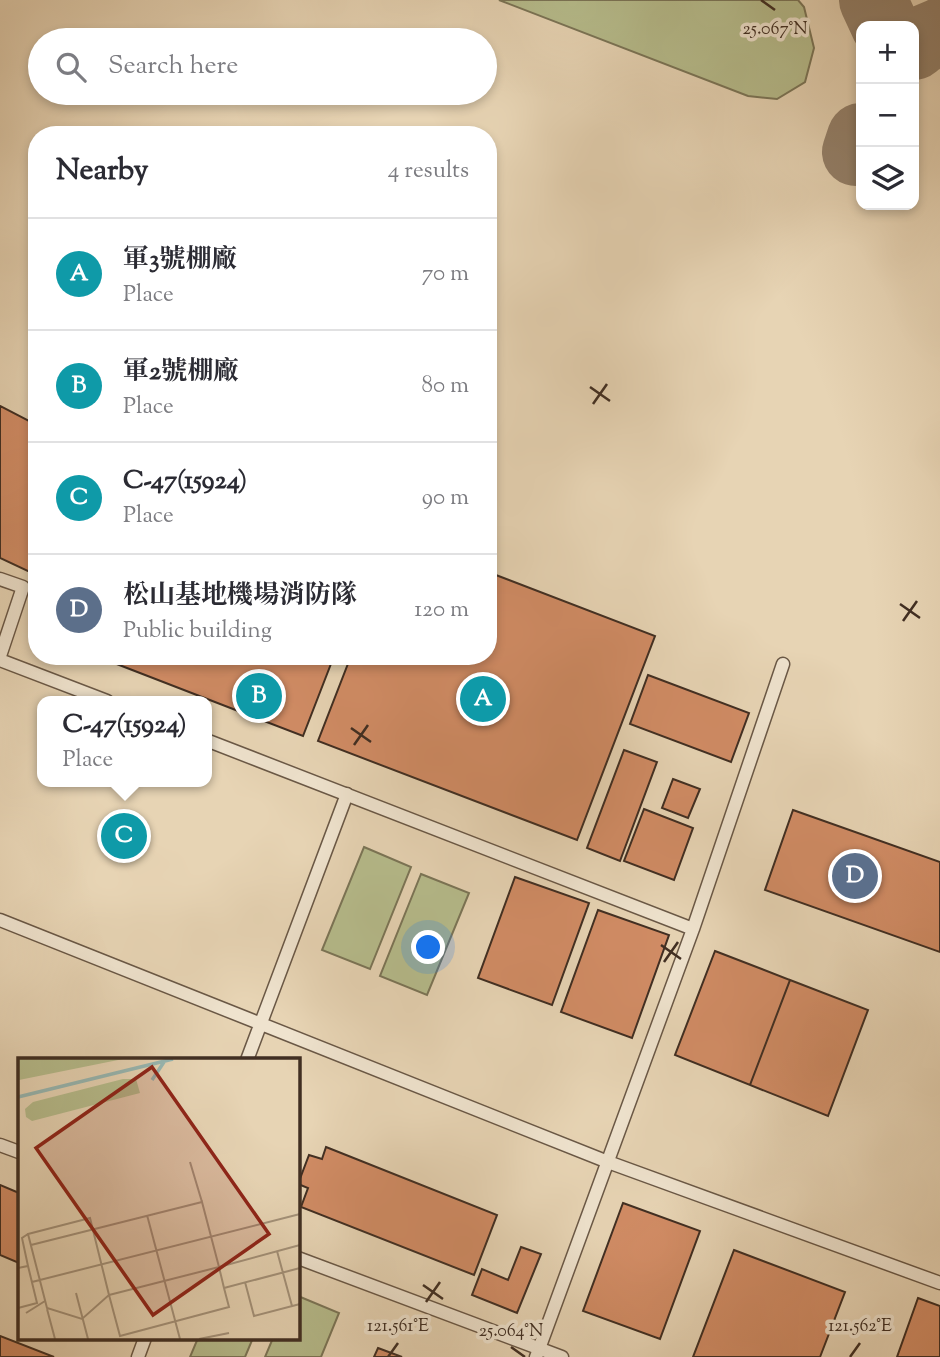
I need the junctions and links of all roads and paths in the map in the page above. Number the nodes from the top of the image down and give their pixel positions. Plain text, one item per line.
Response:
1 (0, 579) edge
2 (0, 658) edge
3 (783, 664) dead end
4 (95, 696) edge
5 (212, 742) edge
6 (347, 794) junction
7 (0, 920) edge
8 (694, 929) junction
9 (259, 1026) junction
10 (247, 1058) edge
11 (0, 1144) edge
12 (18, 1152) edge
13 (608, 1163) junction
14 (299, 1258) edge
15 (940, 1283) edge
16 (144, 1340) edge
17 (537, 1353) edge
18 (138, 1357) edge
19 (562, 1357) edge

1 - 2 lane
2 - 4 lane
3 - 8 lane
5 - 6 lane
6 - 8 lane
6 - 9 lane
7 - 9 lane
8 - 13 lane
9 - 10 lane
9 - 13 lane
11 - 12 lane
13 - 15 lane
13 - 17 lane
14 - 17 lane
16 - 18 lane
17 - 19 lane

